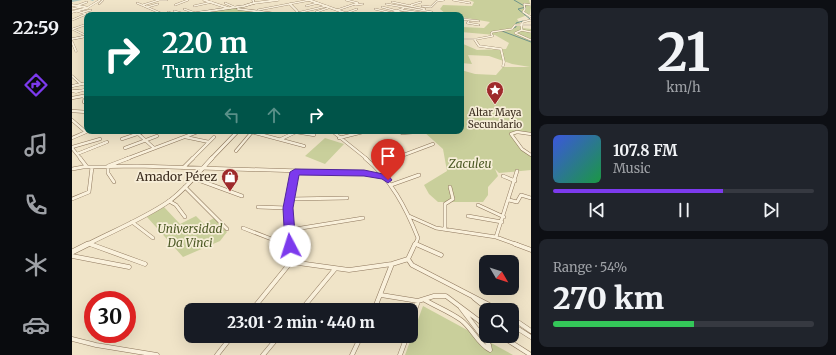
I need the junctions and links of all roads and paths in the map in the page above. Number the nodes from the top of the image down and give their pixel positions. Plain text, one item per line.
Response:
1 (100, 0) edge
2 (103, 0) edge
3 (167, 0) edge
4 (188, 0) edge
5 (204, 0) edge
6 (253, 0) edge
7 (278, 0) edge
8 (310, 0) edge
9 (347, 0) edge
10 (360, 0) edge
11 (444, 0) edge
12 (453, 0) edge
13 (213, 1) edge
14 (87, 2) dead end
15 (354, 2) junction
16 (392, 2) dead end
17 (421, 2) dead end
18 (137, 3) dead end
19 (225, 3) dead end
20 (254, 3) junction
21 (318, 3) junction
22 (470, 3) dead end
23 (99, 4) dead end
24 (158, 4) dead end
25 (290, 4) junction
26 (363, 4) dead end
27 (386, 4) dead end
28 (414, 4) junction
29 (143, 5) junction
30 (175, 5) dead end
31 (353, 5) junction
32 (531, 5) edge
33 (72, 6) edge
34 (76, 6) junction
35 (81, 6) junction
36 (194, 6) dead end
37 (306, 6) dead end
38 (327, 6) junction
39 (410, 6) junction
40 (147, 7) junction
41 (234, 7) junction
42 (330, 7) junction
43 (382, 7) dead end
44 (418, 7) junction
45 (87, 8) junction
46 (229, 8) junction
47 (404, 8) junction
48 (184, 9) dead end
49 (357, 9) dead end
50 (376, 9) dead end
51 (414, 9) junction
52 (91, 10) dead end
53 (174, 10) dead end
54 (258, 10) junction
55 (338, 10) junction
56 (72, 11) edge
57 (77, 11) junction
58 (398, 11) junction
59 (422, 11) joint
60 (83, 12) joint
61 (158, 12) edge
62 (180, 12) edge
63 (193, 12) edge
64 (201, 12) edge
65 (260, 12) edge
66 (269, 12) edge
67 (296, 12) edge
68 (304, 12) edge
69 (316, 12) dead end
70 (334, 12) edge
71 (342, 12) edge
72 (350, 12) edge
73 (388, 12) edge
74 (395, 12) edge
75 (402, 12) edge
76 (412, 12) edge
77 (84, 15) edge
78 (531, 18) edge
79 (464, 19) edge
80 (72, 20) edge
81 (470, 20) junction
82 (480, 21) dead end
83 (479, 25) dead end
84 (520, 25) junction
85 (531, 25) edge
86 (84, 26) edge
87 (73, 29) edge
88 (521, 30) junction
89 (531, 32) edge
90 (84, 35) edge
91 (84, 37) edge
92 (464, 39) edge
93 (530, 39) edge
94 (475, 40) junction
95 (72, 41) edge
96 (76, 51) dead end
97 (503, 66) dead end
98 (72, 76) edge
99 (81, 84) junction
100 (84, 84) edge
101 (72, 86) edge
102 (72, 90) edge
103 (84, 90) edge
104 (84, 97) edge
105 (72, 98) edge
106 (72, 111) edge
107 (84, 112) edge
108 (72, 120) edge
109 (84, 130) edge
110 (84, 133) edge
111 (138, 134) joint
112 (192, 134) edge
113 (235, 134) edge
114 (250, 134) edge
115 (260, 134) edge
116 (291, 134) edge
117 (335, 134) edge
118 (355, 134) edge
119 (531, 134) edge
120 (157, 136) dead end
121 (185, 137) junction
122 (214, 137) dead end
123 (72, 138) edge
124 (339, 138) junction
125 (100, 139) dead end
126 (122, 139) dead end
127 (281, 139) junction
128 (145, 140) junction
129 (106, 142) dead end
130 (209, 142) junction
131 (433, 144) dead end
132 (304, 146) dead end
133 (72, 148) edge
134 (125, 148) dead end
135 (154, 148) junction
136 (236, 151) dead end
137 (77, 154) junction
138 (531, 155) edge
139 (108, 166) junction
140 (375, 166) junction
141 (90, 167) junction
142 (183, 168) junction
143 (72, 169) edge
144 (202, 169) junction
145 (517, 171) dead end
146 (295, 172) junction
147 (419, 175) dead end
148 (503, 176) dead end
149 (385, 177) junction
150 (193, 178) junction
151 (515, 180) junction
152 (114, 182) dead end
153 (391, 185) junction
154 (185, 186) junction
155 (450, 187) dead end
156 (242, 196) dead end
157 (347, 198) dead end
158 (531, 198) edge
159 (72, 199) edge
160 (290, 199) junction
161 (509, 200) junction
162 (168, 201) junction
163 (478, 205) dead end
164 (258, 207) dead end
165 (288, 208) junction
166 (409, 216) junction
167 (468, 216) dead end
168 (504, 216) junction
169 (185, 217) dead end
170 (363, 218) dead end
171 (132, 222) junction
172 (502, 222) junction
173 (244, 228) dead end
174 (227, 229) dead end
175 (445, 229) junction
176 (289, 230) junction
177 (153, 238) dead end
178 (496, 238) junction
179 (90, 244) junction
180 (416, 244) junction
181 (290, 246) junction
182 (531, 250) edge
183 (72, 252) edge
184 (72, 256) edge
185 (441, 256) dead end
186 (408, 259) junction
187 (290, 262) junction
188 (146, 264) dead end
189 (392, 264) junction
190 (129, 267) dead end
191 (335, 269) junction
192 (466, 292) junction
193 (381, 295) junction
194 (425, 300) junction
195 (418, 302) joint
196 (258, 303) edge
197 (307, 303) edge
198 (377, 303) edge
199 (480, 303) edge
200 (486, 303) edge
201 (461, 308) junction
202 (479, 321) edge
203 (519, 323) edge
204 (519, 329) edge
205 (531, 331) edge
206 (531, 337) edge
207 (72, 339) edge
208 (226, 343) edge
209 (273, 343) edge
210 (358, 343) edge
211 (404, 343) edge
212 (513, 343) edge
213 (531, 354) edge
214 (157, 355) edge
215 (217, 355) edge
216 (263, 355) edge
217 (352, 355) edge
218 (400, 355) edge

1 - 45 street
2 - 23 street
3 - 29 street
4 - 30 street
5 - 13 street
6 - 20 main road
7 - 20 street
8 - 21 street
8 - 25 street
9 - 15 street
10 - 15 street
11 - 28 street
12 - 22 street
13 - 36 street
13 - 46 street
14 - 34 street
15 - 31 street
16 - 39 street
17 - 28 street
18 - 29 street
19 - 41 street
20 - 41 main road
21 - 37 street
21 - 38 street
24 - 40 street
25 - 54 street
25 - 67 street
26 - 31 street
27 - 47 street
28 - 39 street
29 - 40 street
31 - 55 street
32 - 78 street
33 - 34 street
34 - 35 street
35 - 45 street
35 - 56 street
38 - 42 street
38 - 68 street
39 - 44 street
39 - 47 street
40 - 61 street
41 - 46 main road
42 - 55 street
42 - 69 street
43 - 58 street
44 - 51 street
44 - 59 street
45 - 57 street
46 - 54 main road
46 - 64 main road
47 - 51 street
47 - 58 street
48 - 63 street
49 - 72 street
50 - 73 street
51 - 59 street
52 - 60 street
53 - 62 street
54 - 65 street
54 - 66 main road
55 - 70 street
55 - 71 street
56 - 57 street
57 - 60 street
58 - 74 street
58 - 75 street
58 - 76 street
77 - 80 street
78 - 84 street
79 - 81 street
81 - 82 street
81 - 83 street
84 - 85 street
84 - 88 street
84 - 94 street
86 - 87 street
87 - 90 street
88 - 89 street
88 - 93 street
91 - 95 main road
92 - 94 street
94 - 97 street
95 - 96 street
98 - 99 street
99 - 100 main road
99 - 101 main road
102 - 103 street
104 - 105 street
106 - 107 street
108 - 109 street
110 - 123 street
111 - 126 street
111 - 128 street
112 - 121 street
113 - 144 street
114 - 136 street
115 - 127 street
116 - 127 street
117 - 124 street
118 - 124 street
119 - 138 street
120 - 128 street
121 - 130 street
121 - 135 street
122 - 130 street
124 - 140 street
125 - 133 street
127 - 132 street
128 - 134 street
128 - 135 street
129 - 137 street
130 - 142 street
131 - 140 street
133 - 137 street
135 - 139 street
137 - 141 street
139 - 141 street
139 - 142 street
139 - 152 street
140 - 149 street
141 - 143 street
141 - 159 street
142 - 144 street
144 - 146 street
144 - 150 street
145 - 151 street
146 - 149 street
146 - 160 street
147 - 153 street
148 - 151 street
149 - 153 street
150 - 154 street
150 - 156 street
151 - 161 street
153 - 166 street
154 - 162 street
154 - 174 street
155 - 175 street
157 - 160 street
158 - 161 street
160 - 165 street
161 - 168 street
162 - 169 street
162 - 171 street
163 - 168 street
164 - 165 street
165 - 176 street
166 - 175 street
166 - 180 street
167 - 172 street
168 - 172 street
170 - 176 street
171 - 177 street
171 - 179 street
172 - 178 street
173 - 181 street
175 - 178 street
176 - 181 street
178 - 182 street
179 - 183 street
179 - 188 street
180 - 185 street
180 - 186 street
181 - 187 street
184 - 190 street
186 - 189 street
186 - 192 street
187 - 191 street
187 - 196 street
189 - 191 street
189 - 193 street
191 - 197 street
192 - 199 street
192 - 200 street
193 - 195 street
193 - 198 street
194 - 195 street
194 - 201 street
194 - 201 street
201 - 202 street
203 - 205 street
204 - 206 street
207 - 214 street
208 - 215 street
209 - 216 street
210 - 217 street
211 - 218 street
212 - 213 street

